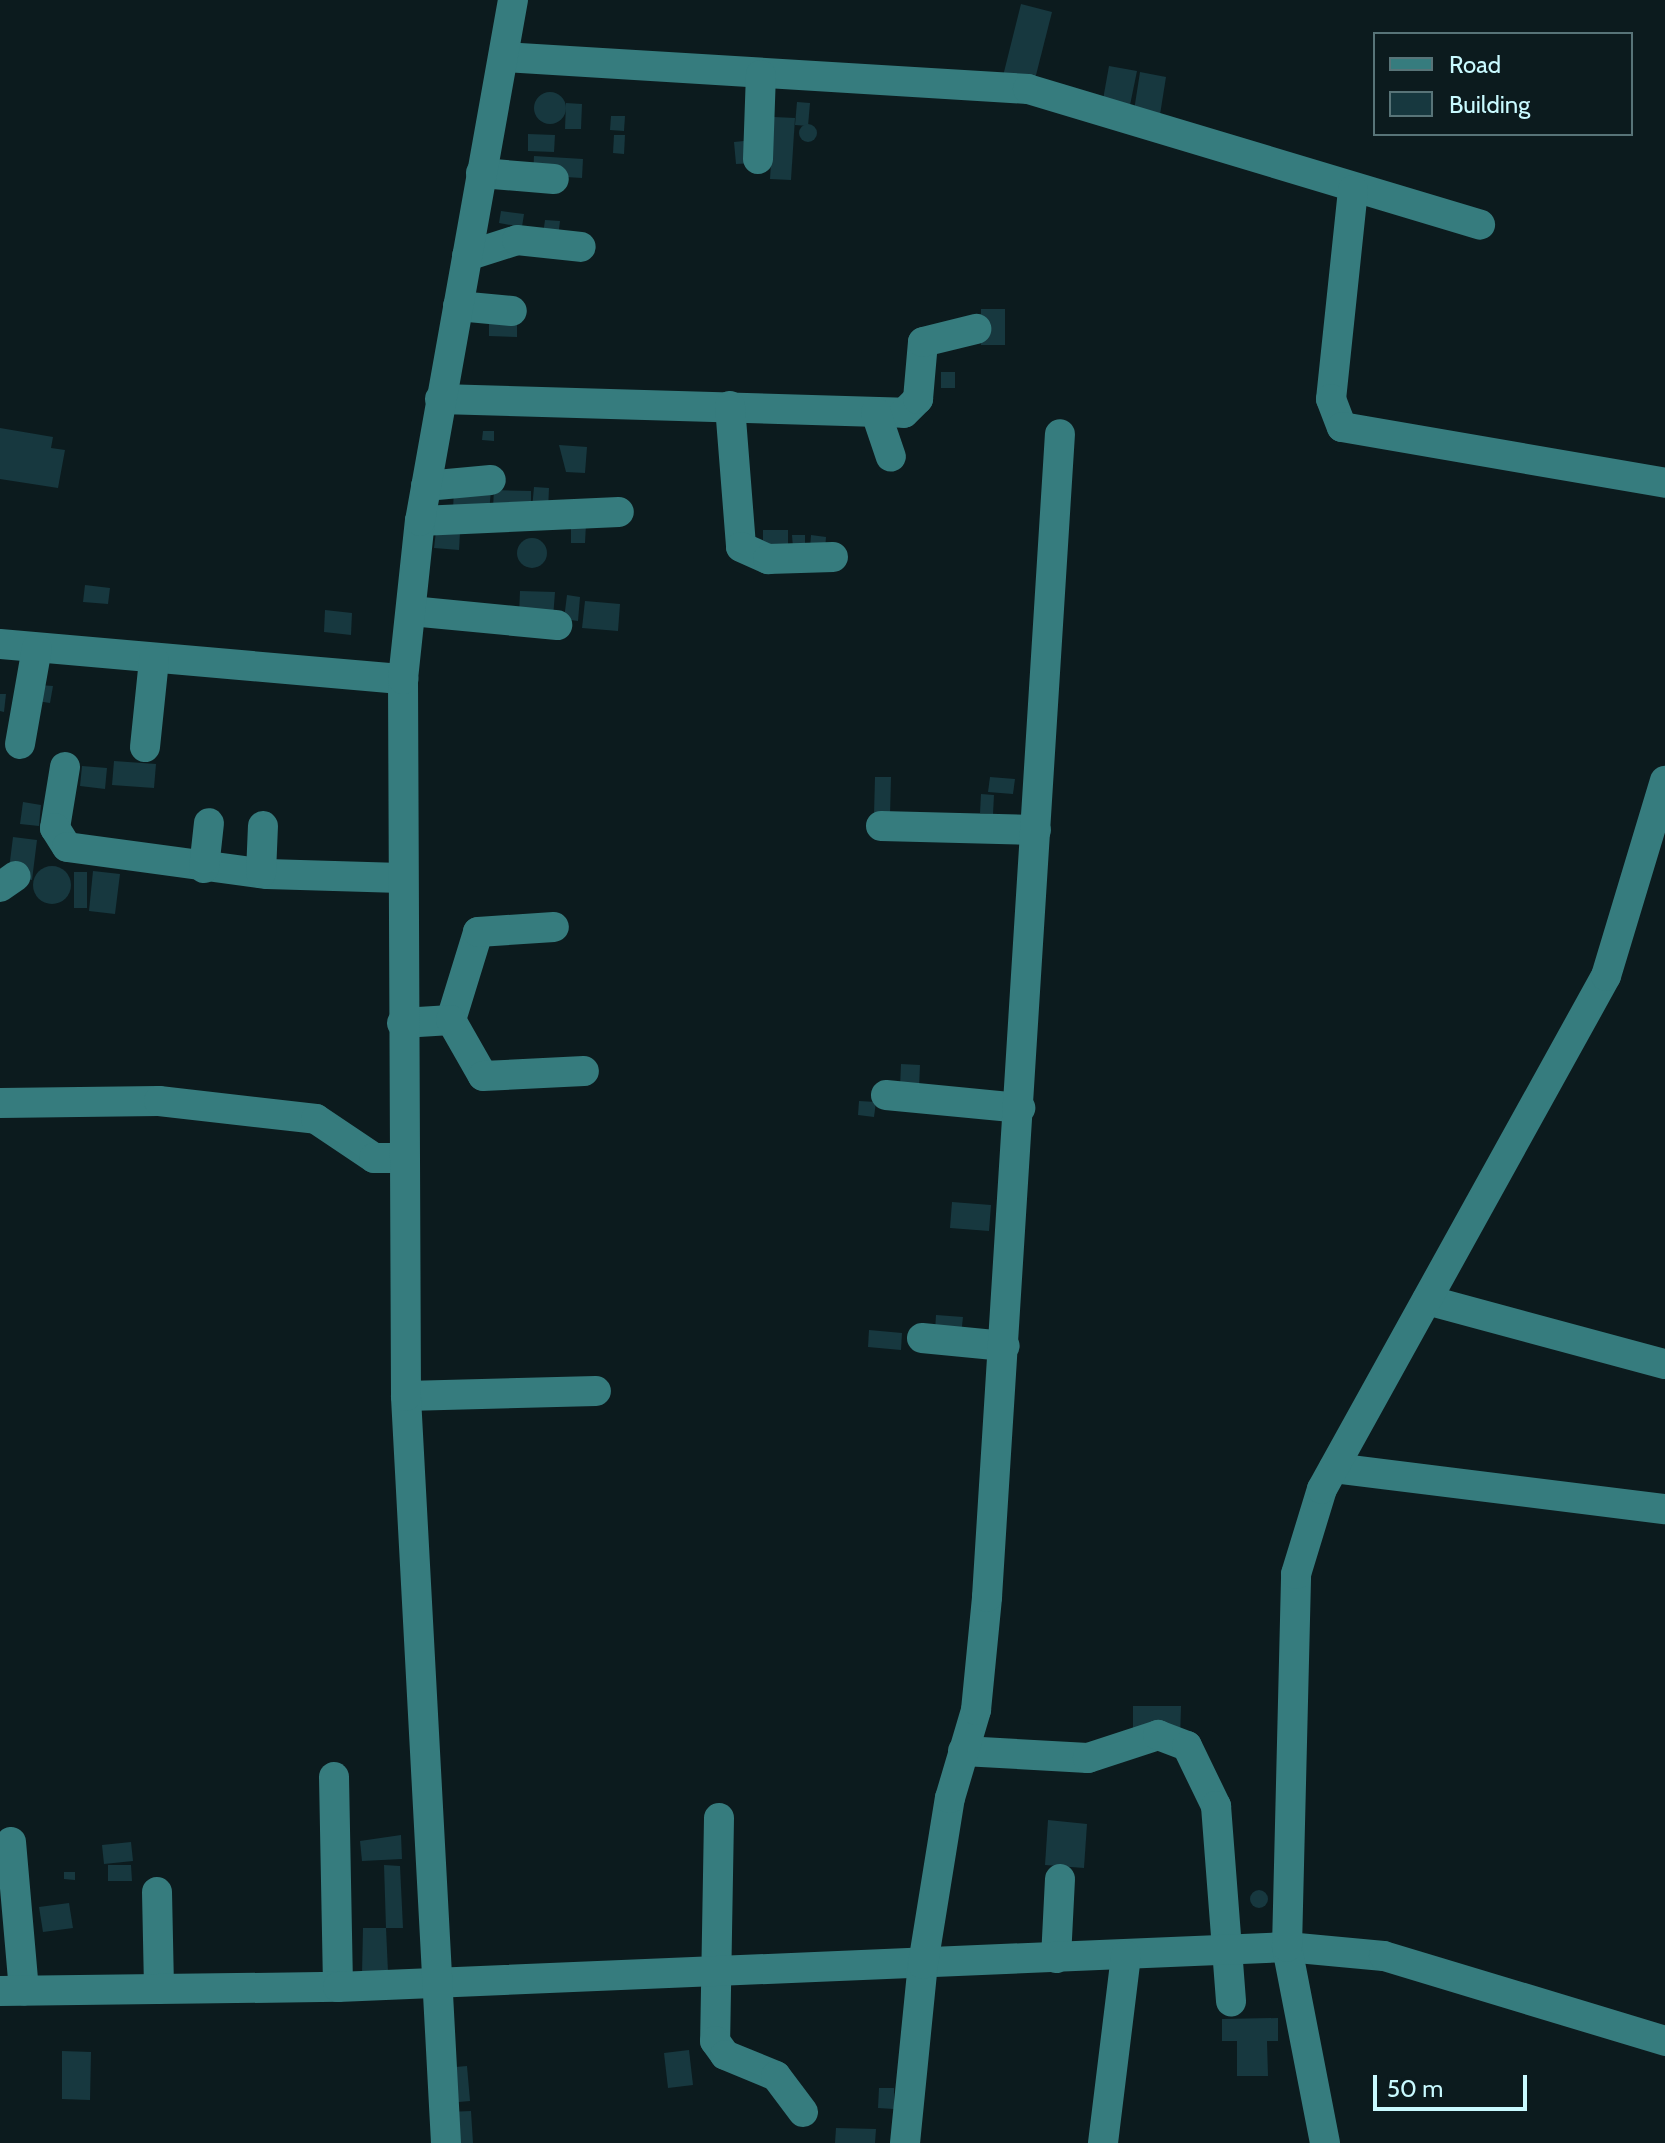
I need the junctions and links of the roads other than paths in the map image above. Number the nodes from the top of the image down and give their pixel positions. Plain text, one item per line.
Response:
1 (513, 0) edge
2 (504, 57) junction
3 (761, 75) junction
4 (758, 159) dead end
5 (481, 173) junction
6 (554, 179) dead end
7 (1353, 190) junction
8 (1480, 225) dead end
9 (581, 247) dead end
10 (467, 256) junction
11 (458, 306) junction
12 (512, 311) dead end
13 (976, 329) dead end
14 (440, 399) junction
15 (730, 406) junction
16 (876, 413) junction
17 (1060, 434) dead end
18 (891, 457) dead end
19 (491, 480) dead end
20 (1665, 483) edge
21 (426, 486) junction
22 (619, 512) dead end
23 (420, 521) junction
24 (833, 557) dead end
25 (411, 611) junction
26 (557, 625) dead end
27 (0, 644) edge
28 (37, 648) junction
29 (154, 660) junction
30 (403, 679) junction
31 (20, 744) dead end
32 (145, 747) dead end
33 (65, 767) dead end
34 (1665, 781) edge
35 (209, 823) dead end
36 (263, 826) dead end
37 (881, 826) dead end
38 (1036, 830) junction
39 (204, 868) junction
40 (261, 873) junction
41 (401, 878) junction
42 (554, 927) dead end
43 (451, 1020) junction
44 (402, 1023) junction
45 (584, 1071) dead end
46 (886, 1095) dead end
47 (0, 1103) edge
48 (1020, 1108) junction
49 (404, 1158) junction
50 (1427, 1300) junction
51 (922, 1338) dead end
52 (1005, 1346) junction
53 (1665, 1364) edge
54 (596, 1391) dead end
55 (406, 1396) junction
56 (1334, 1468) junction
57 (1665, 1509) edge
58 (963, 1751) junction
59 (334, 1777) dead end
60 (719, 1818) dead end
61 (11, 1842) dead end
62 (1060, 1879) dead end
63 (157, 1892) dead end
64 (1287, 1947) junction
65 (1227, 1950) junction
66 (1126, 1955) junction
67 (1056, 1958) junction
68 (923, 1964) junction
69 (713, 1974) junction
70 (434, 1983) junction
71 (338, 1987) junction
72 (159, 1989) junction
73 (12, 1991) edge
74 (1231, 2001) dead end
75 (1665, 2041) edge
76 (803, 2112) dead end
77 (446, 2143) edge
78 (905, 2143) edge
79 (1103, 2143) edge
80 (1325, 2143) edge

1 - 2 street
2 - 3 street
2 - 5 street
3 - 4 street
3 - 7 street
5 - 6 street
5 - 10 street
7 - 8 street
7 - 20 street
9 - 10 street
10 - 11 street
11 - 12 street
11 - 14 street
13 - 16 street
14 - 15 street
14 - 21 street
15 - 16 street
15 - 24 street
16 - 18 street
17 - 38 street
19 - 21 street
21 - 23 street
22 - 23 street
23 - 25 street
25 - 26 street
25 - 30 street
27 - 28 street
28 - 29 street
28 - 31 street
29 - 30 street
29 - 32 street
30 - 41 street
33 - 39 street
34 - 50 street
35 - 39 street
36 - 40 street
37 - 38 street
38 - 48 street
39 - 40 street
40 - 41 street
41 - 44 street
42 - 43 street
43 - 44 street
43 - 45 street
44 - 49 street
46 - 48 street
47 - 49 street
48 - 52 street
49 - 55 street
50 - 53 street
50 - 56 street
51 - 52 street
52 - 58 street
54 - 55 street
55 - 70 street
56 - 57 street
56 - 64 street
58 - 65 street
58 - 68 street
59 - 71 street
60 - 69 street
61 - 73 street
62 - 67 street
63 - 72 street
64 - 65 street
64 - 75 street
64 - 80 street
65 - 66 street
65 - 74 street
66 - 67 street
66 - 79 street
67 - 68 street
68 - 69 street
68 - 78 street
69 - 70 street
69 - 76 street
70 - 71 street
70 - 77 street
71 - 72 street
72 - 73 street

